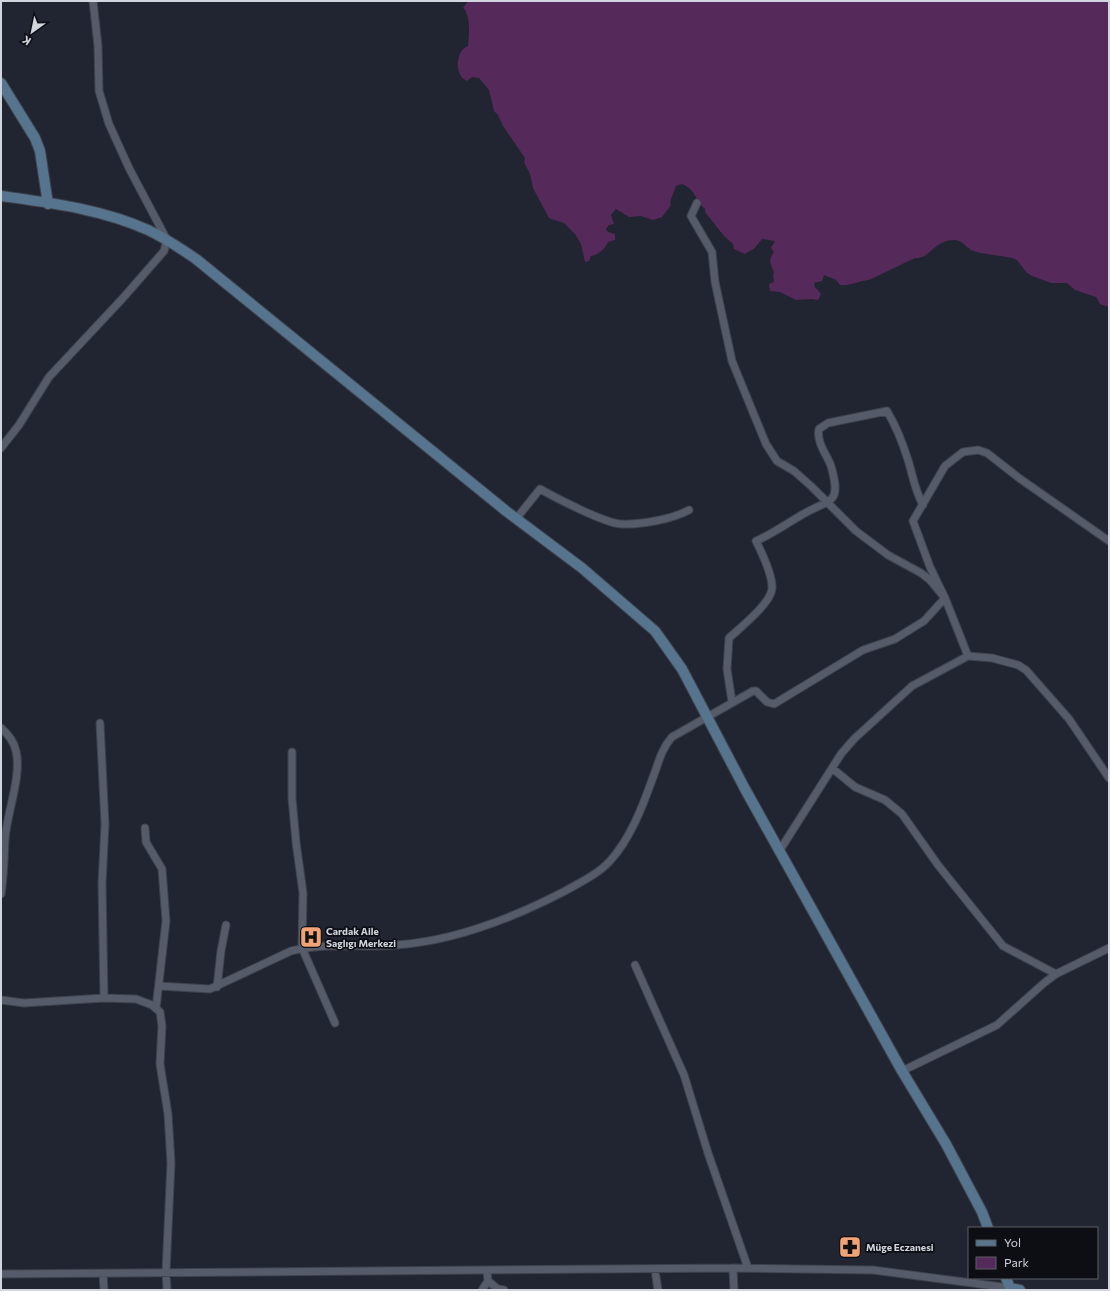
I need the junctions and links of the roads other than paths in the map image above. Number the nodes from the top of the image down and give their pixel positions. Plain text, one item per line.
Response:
1 (92, 1) edge
2 (1, 83) edge
3 (1, 196) edge
4 (697, 203) dead end
5 (48, 204) junction
6 (168, 240) junction
7 (1, 448) edge
8 (826, 502) junction
9 (923, 505) junction
10 (689, 510) dead end
11 (516, 519) junction
12 (1109, 541) edge
13 (945, 598) junction
14 (968, 656) junction
15 (732, 702) junction
16 (706, 717) junction
17 (100, 723) dead end
18 (1, 728) edge
19 (292, 752) dead end
20 (832, 768) junction
21 (1109, 778) edge
22 (145, 828) dead end
23 (780, 850) junction
24 (1, 894) edge
25 (226, 925) dead end
26 (302, 948) junction
27 (1109, 948) edge
28 (634, 965) dead end
29 (1056, 974) junction
30 (159, 986) junction
31 (217, 988) junction
32 (104, 998) junction
33 (1, 1000) edge
34 (156, 1008) junction
35 (335, 1023) dead end
36 (902, 1071) junction
37 (988, 1227) edge
38 (733, 1268) junction
39 (748, 1268) junction
40 (487, 1270) junction
41 (655, 1270) junction
42 (166, 1272) junction
43 (1, 1274) edge
44 (103, 1274) junction
45 (1007, 1279) edge
46 (488, 1281) junction
47 (1015, 1289) edge
48 (104, 1290) edge
49 (167, 1290) edge
50 (482, 1290) edge
51 (504, 1290) edge
52 (658, 1290) edge
53 (734, 1290) edge

1 - 6 street
2 - 5 main road
3 - 5 main road
4 - 8 street
5 - 6 main road
6 - 7 street
6 - 11 main road
8 - 9 street
8 - 13 street
8 - 15 street
9 - 12 street
9 - 13 street
10 - 11 street
11 - 16 main road
13 - 14 street
13 - 15 street
14 - 20 street
14 - 21 street
15 - 16 street
16 - 23 main road
16 - 26 street
17 - 32 street
18 - 24 street
19 - 26 street
20 - 23 street
20 - 29 street
22 - 30 street
23 - 36 main road
25 - 31 street
26 - 31 street
26 - 35 street
27 - 29 street
28 - 39 street
29 - 36 street
30 - 31 street
30 - 34 street
32 - 33 street
32 - 34 street
34 - 42 street
36 - 37 main road
38 - 39 street
38 - 41 street
38 - 53 street
39 - 47 street
40 - 41 street
40 - 42 street
40 - 46 street
41 - 52 street
42 - 44 street
42 - 49 street
43 - 44 street
44 - 48 street
45 - 47 main road
46 - 50 street
46 - 51 street

